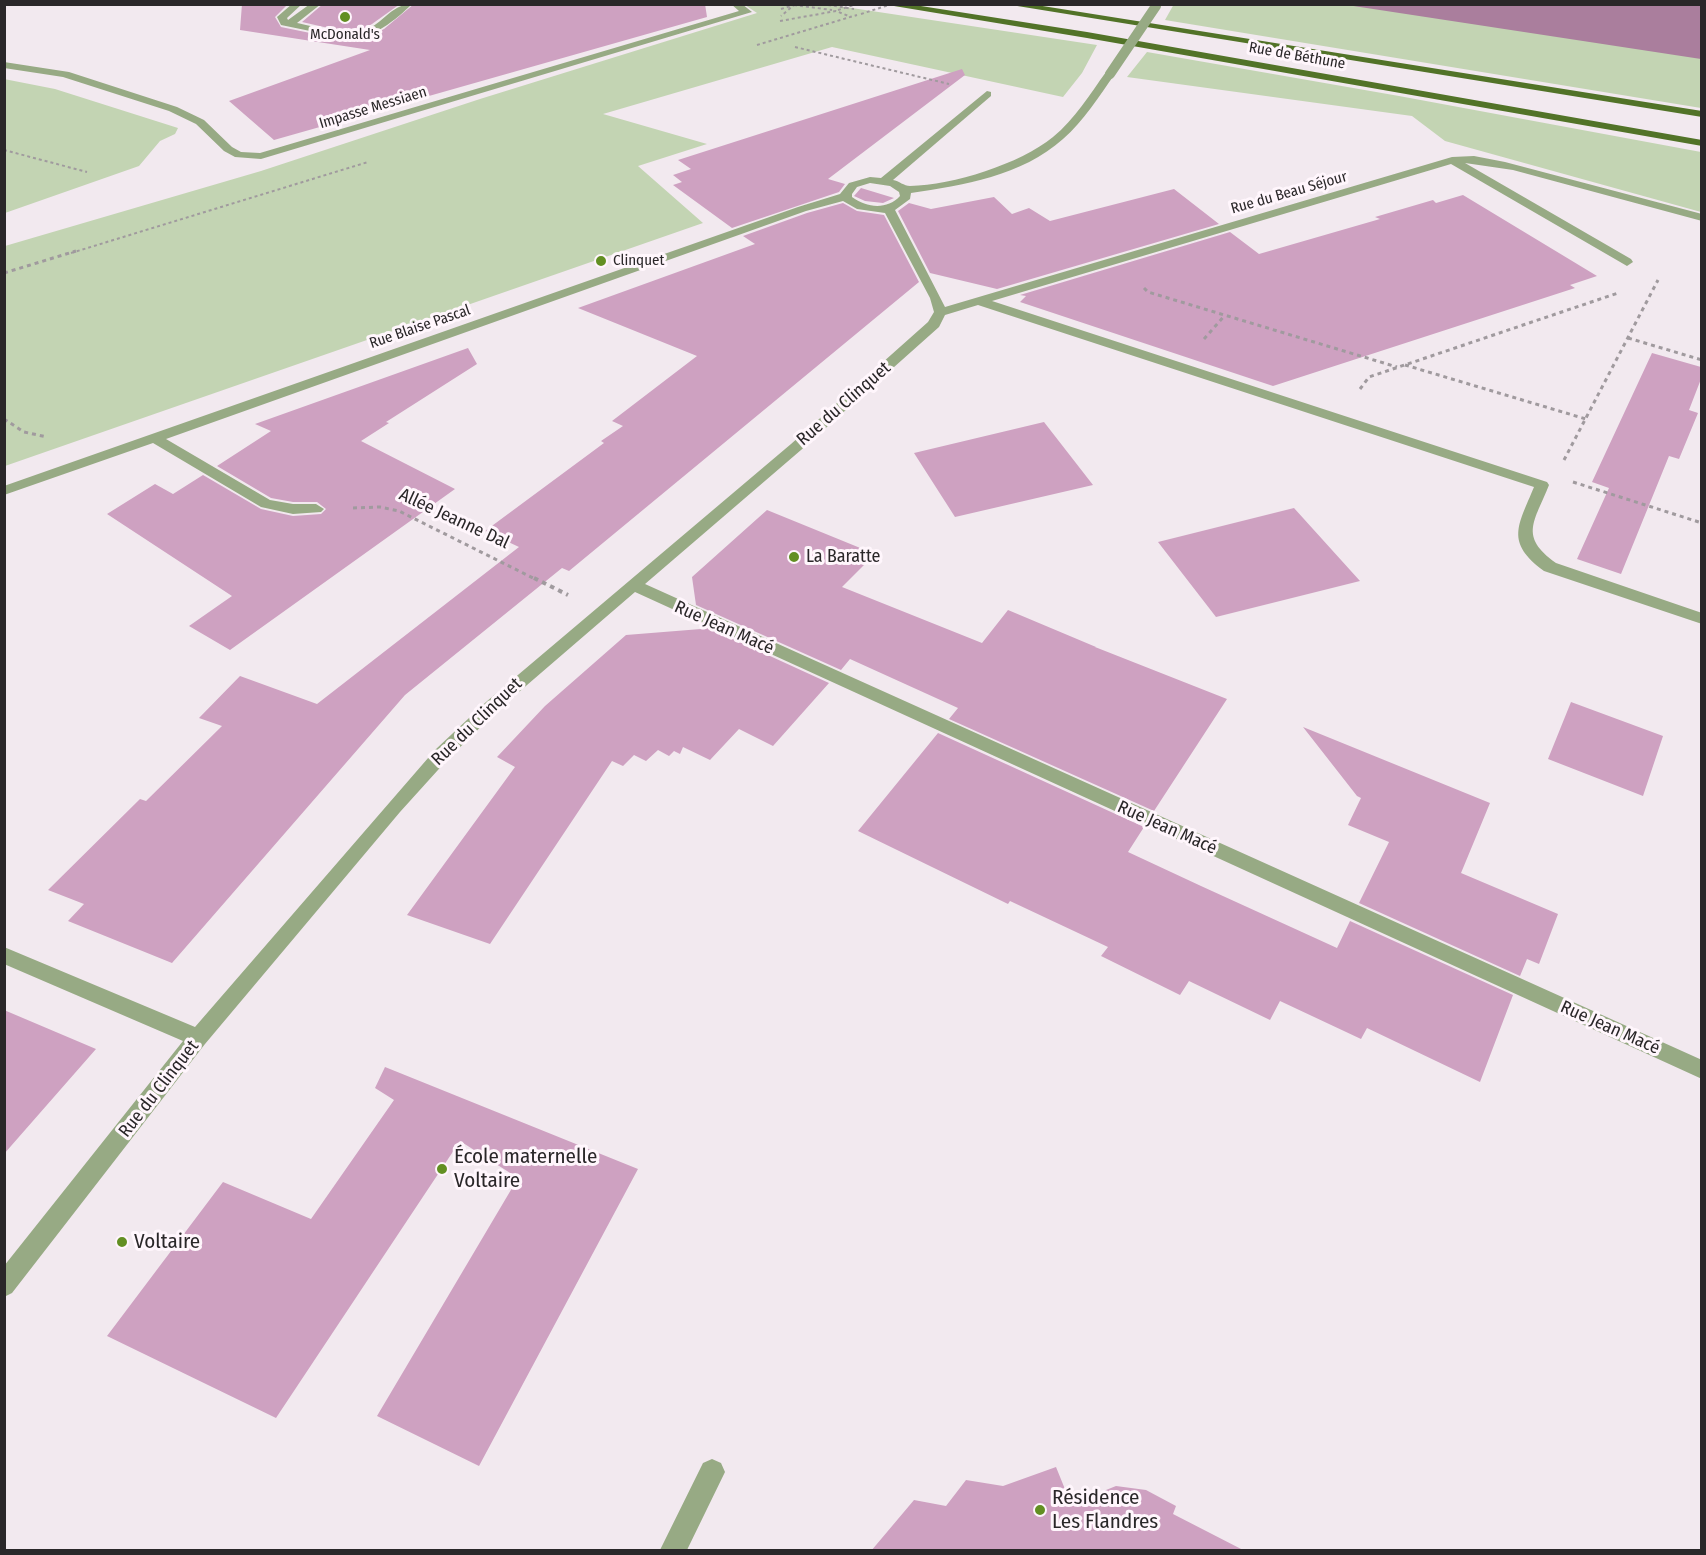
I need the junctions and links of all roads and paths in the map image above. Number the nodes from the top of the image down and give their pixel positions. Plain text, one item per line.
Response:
1 (298, 4) edge
2 (316, 4) edge
3 (408, 4) edge
4 (735, 4) edge
5 (794, 4) edge
6 (857, 4) edge
7 (886, 4) edge
8 (892, 4) edge
9 (1009, 4) edge
10 (1157, 5) edge
11 (777, 10) dead end
12 (837, 11) junction
13 (861, 14) dead end
14 (288, 25) junction
15 (795, 46) dead end
16 (751, 47) dead end
17 (4, 65) edge
18 (987, 94) joint
19 (1701, 114) edge
20 (1701, 143) edge
21 (4, 150) edge
22 (1452, 160) junction
23 (368, 162) dead end
24 (87, 172) dead end
25 (884, 181) junction
26 (905, 190) junction
27 (847, 196) junction
28 (888, 208) junction
29 (1701, 218) edge
30 (1108, 261) junction
31 (1628, 262) dead end
32 (4, 273) edge
33 (1647, 284) dead end
34 (1625, 291) dead end
35 (977, 300) junction
36 (940, 312) junction
37 (1628, 339) junction
38 (1701, 360) edge
39 (1405, 365) junction
40 (1398, 367) junction
41 (1338, 418) junction
42 (1586, 419) junction
43 (155, 438) junction
44 (1555, 477) junction
45 (1542, 485) junction
46 (4, 491) edge
47 (316, 509) joint
48 (1701, 523) edge
49 (633, 585) junction
50 (601, 611) junction
51 (1701, 619) edge
52 (4, 955) edge
53 (198, 1038) junction
54 (1701, 1070) edge
55 (4, 1285) edge
56 (712, 1472) dead end
57 (673, 1551) edge

1 - 14 street
2 - 14 street
3 - 14 street
4 - 17 street, Impasse Messiaen
5 - 11 path
5 - 12 path
5 - 12 path
6 - 12 path, bridge
7 - 20 main road, Rue de Béthune
8 - 13 path, bridge
9 - 19 main road, Rue de Béthune
10 - 26 street, bridge
12 - 16 path
15 - 18 path
18 - 25 street
21 - 24 path
22 - 29 street, Rue du Beau Séjour
22 - 30 street, Rue du Beau Séjour
22 - 31 street
23 - 32 path
25 - 26 street
25 - 27 street, Rue Blaise Pascal
26 - 28 street
27 - 28 street
27 - 43 street, Rue Blaise Pascal
28 - 36 street
30 - 35 street, Rue du Beau Séjour
30 - 40 path
33 - 37 path
34 - 39 path
35 - 36 street, Rue du Beau Séjour
35 - 41 street
36 - 49 street, Rue du Clinquet
37 - 38 path
37 - 42 path
39 - 40 path
39 - 42 path
40 - 41 path
41 - 45 street
42 - 44 path
43 - 46 street, Rue Blaise Pascal
43 - 47 street
44 - 45 path
44 - 48 path
45 - 51 street
47 - 50 path, Allée Jeanne Dal
49 - 50 street, Rue du Clinquet
49 - 54 street, Rue Jean Macé
50 - 53 street, Rue du Clinquet
52 - 53 street
53 - 55 street, Rue du Clinquet
56 - 57 street

